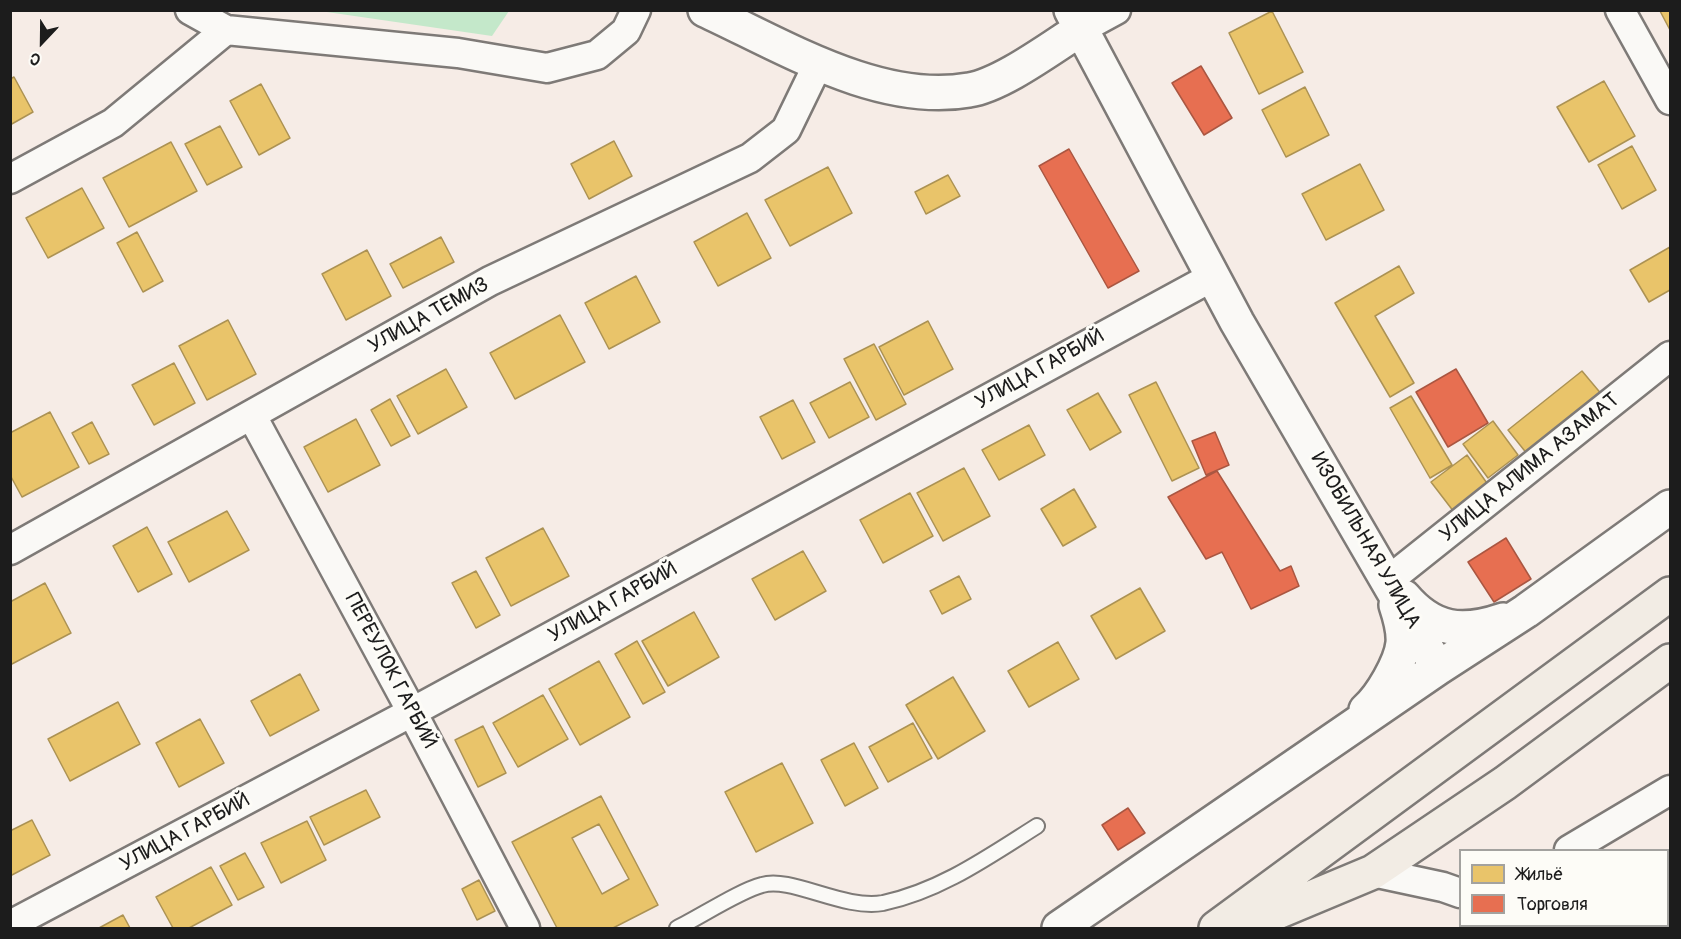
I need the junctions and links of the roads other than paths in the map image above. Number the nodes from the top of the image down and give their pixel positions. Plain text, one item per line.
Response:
1 (190, 10) edge
2 (636, 10) edge
3 (705, 10) edge
4 (1116, 10) edge
5 (1620, 10) edge
6 (1076, 20) edge
7 (226, 30) junction
8 (819, 62) junction
9 (1671, 100) edge
10 (10, 179) edge
11 (1214, 276) junction
12 (1671, 356) edge
13 (252, 416) junction
14 (1671, 507) edge
15 (10, 550) edge
16 (1389, 580) junction
17 (1671, 594) edge
18 (1521, 614) junction
19 (1671, 661) edge
20 (1438, 668) junction
21 (412, 712) junction
22 (1338, 738) junction
23 (1671, 790) edge
24 (1037, 826) dead end
25 (1571, 849) edge
26 (1373, 872) junction
27 (1459, 892) edge
28 (10, 925) edge
29 (525, 928) edge
30 (677, 928) edge
31 (1059, 928) edge
32 (1216, 928) edge
33 (1239, 928) edge

1 - 7 street
2 - 7 street
3 - 8 main road
4 - 6 street
5 - 9 street
6 - 8 main road
6 - 11 main road, ИЗОБИЛЬНАЯ УЛИЦА
7 - 10 street
8 - 13 street, УЛИЦА ТЕМИЗ
11 - 16 main road, ИЗОБИЛЬНАЯ УЛИЦА
11 - 21 street, УЛИЦА ГАРБИЙ
12 - 16 street, УЛИЦА АЛИМА АЗАМАТ
13 - 15 street, УЛИЦА ТЕМИЗ
13 - 21 street, ПЕРЕУЛОК ГАРБИЙ
14 - 18 main road
16 - 18 main road
16 - 20 main road, ИЗОБИЛЬНАЯ УЛИЦА
16 - 22 main road
17 - 32 main road
18 - 20 main road
19 - 26 main road
20 - 22 main road
21 - 28 street, УЛИЦА ГАРБИЙ
21 - 29 street, ПЕРЕУЛОК ГАРБИЙ
22 - 31 main road
23 - 25 street
24 - 30 lane
26 - 27 street
26 - 33 main road

